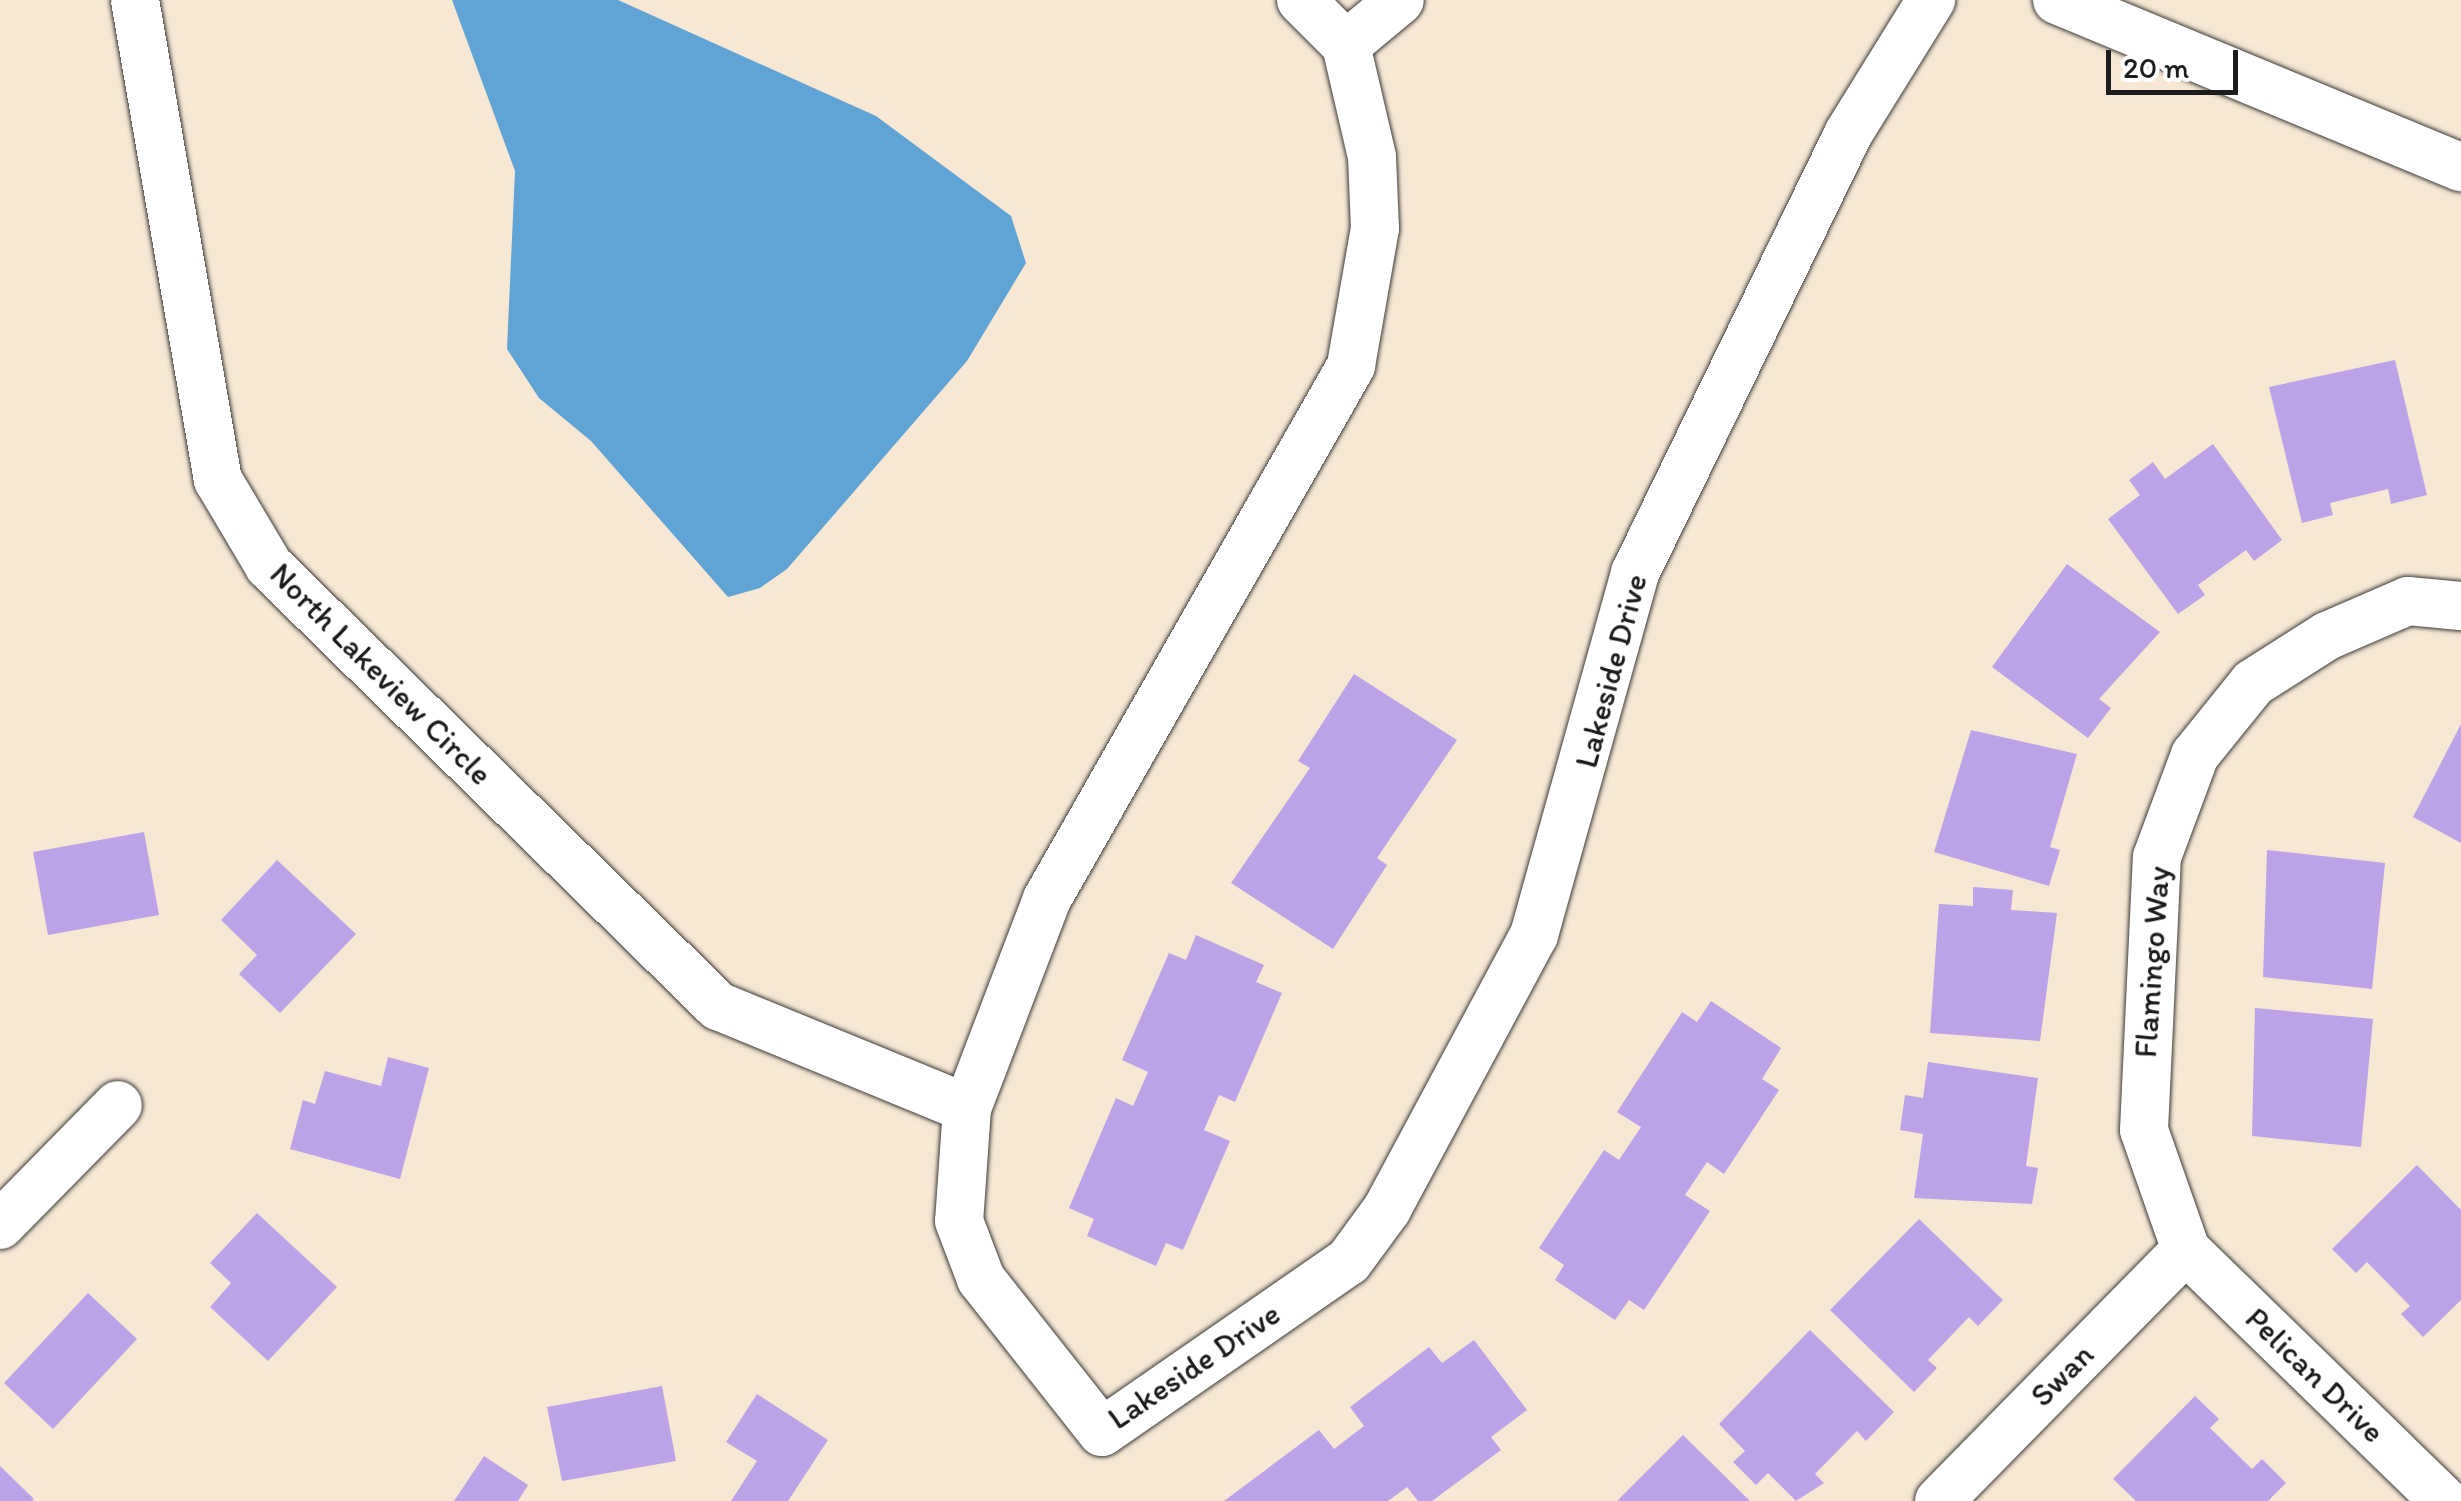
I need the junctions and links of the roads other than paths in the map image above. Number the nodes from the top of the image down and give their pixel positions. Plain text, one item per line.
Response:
1 (135, 0) edge
2 (1301, 0) edge
3 (1400, 0) edge
4 (1930, 0) edge
5 (2057, 0) edge
6 (1346, 45) junction
7 (2461, 167) edge
8 (2461, 606) edge
9 (118, 1105) dead end
10 (967, 1108) junction
11 (0, 1225) edge
12 (2186, 1250) junction
13 (1938, 1501) edge
14 (2444, 1501) edge

1 - 10 street, North Lakeview Circle
2 - 6 street
3 - 6 street
4 - 10 street, Lakeside Drive
5 - 7 street
6 - 10 street, Lakeside Drive
8 - 12 street, Flamingo Way
9 - 11 street
12 - 13 street, Swan
12 - 14 street, Pelican Drive

